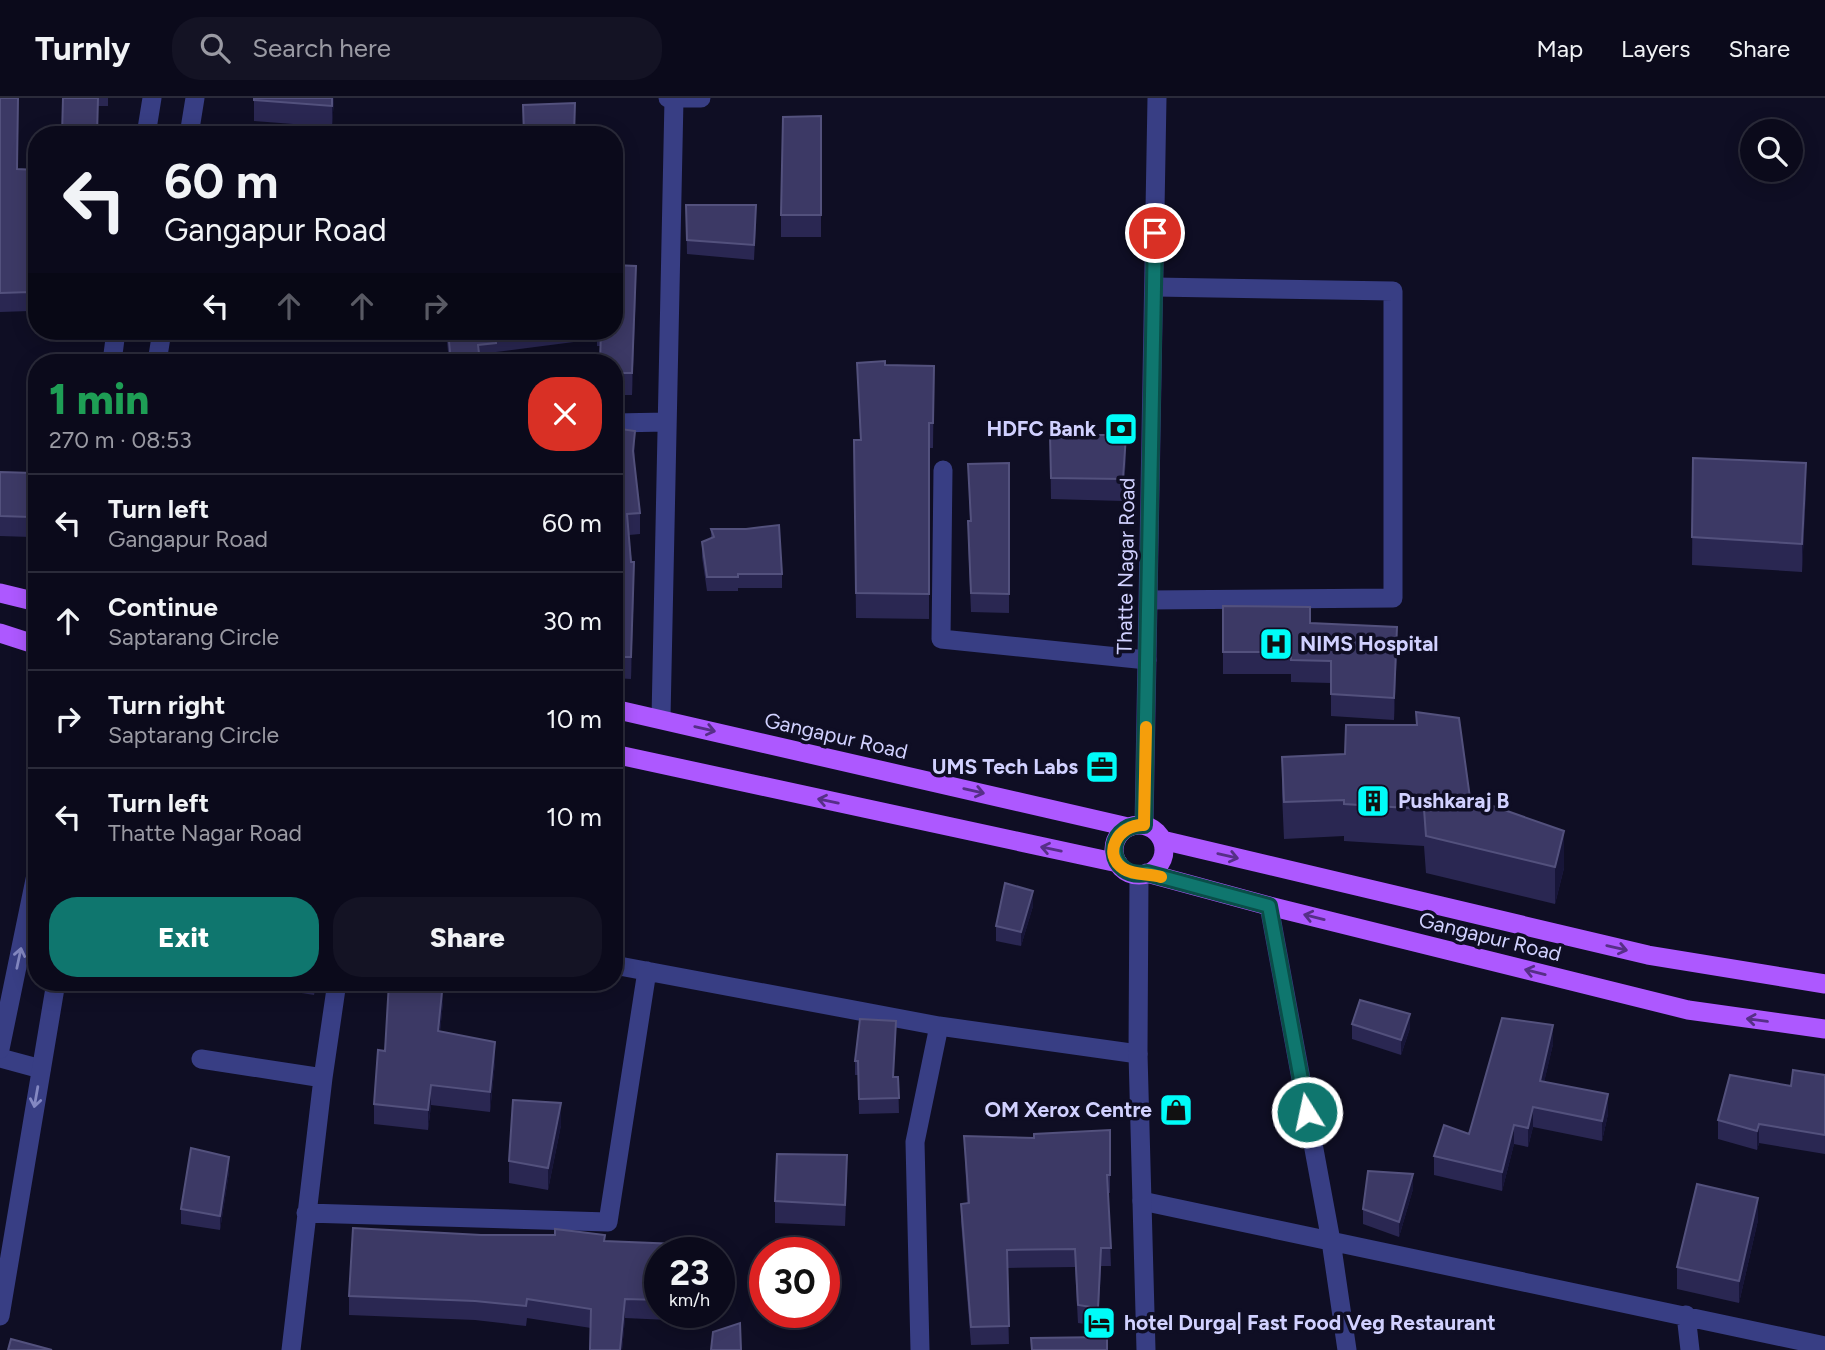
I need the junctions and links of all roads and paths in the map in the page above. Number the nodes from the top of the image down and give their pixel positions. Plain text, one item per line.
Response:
1 (152, 98) edge
2 (195, 98) edge
3 (668, 98) edge
4 (701, 98) edge
5 (1157, 98) edge
6 (674, 99) edge
7 (147, 126) edge
8 (190, 126) edge
9 (1155, 287) junction
10 (667, 422) junction
11 (623, 423) edge
12 (943, 470) dead end
13 (0, 593) edge
14 (28, 600) edge
15 (1149, 600) junction
16 (0, 633) edge
17 (28, 642) edge
18 (1147, 660) junction
19 (623, 711) edge
20 (661, 719) junction
21 (623, 756) edge
22 (1136, 826) junction
23 (1162, 840) junction
24 (1118, 863) junction
25 (1143, 874) junction
26 (1269, 906) junction
27 (28, 914) edge
28 (623, 967) edge
29 (647, 971) junction
30 (1825, 984) edge
31 (54, 991) edge
32 (336, 991) edge
33 (939, 1026) junction
34 (1825, 1030) edge
35 (0, 1049) edge
36 (1138, 1054) junction
37 (0, 1058) edge
38 (201, 1059) dead end
39 (41, 1069) junction
40 (323, 1078) junction
41 (1142, 1201) junction
42 (306, 1213) junction
43 (1331, 1241) junction
44 (1686, 1315) junction
45 (0, 1317) edge
46 (1825, 1346) edge
47 (290, 1350) edge
48 (920, 1350) edge
49 (1146, 1350) edge
50 (1347, 1350) edge
51 (1689, 1350) edge

1 - 7 street
2 - 8 street
3 - 6 street
4 - 6 street
5 - 9 street, Thatte Nagar Road
6 - 10 street
9 - 15 street, Thatte Nagar Road
9 - 15 street
10 - 11 street
10 - 20 street
12 - 18 street
13 - 14 main road
15 - 18 street, Thatte Nagar Road
16 - 17 main road
18 - 22 street, Thatte Nagar Road
19 - 20 main road, Gangapur Road
20 -> 22 main road, Gangapur Road
24 -> 21 main road
22 - 23 main road
22 - 24 main road
23 - 25 main road
23 -> 30 main road, Gangapur Road
24 - 25 main road
25 - 26 main road, Gangapur Road
25 - 36 street
34 -> 26 main road, Gangapur Road
26 - 43 street
35 -> 27 street
28 - 29 street
29 - 33 street
29 - 42 street
31 - 39 street
32 - 40 street
33 - 36 street
33 - 48 street
36 - 41 street
37 - 39 street
38 - 40 street
39 -> 45 street
40 - 42 street
41 - 43 street
41 - 49 street
42 - 47 street
43 - 44 street
43 - 50 street
44 - 46 street
44 - 51 street

